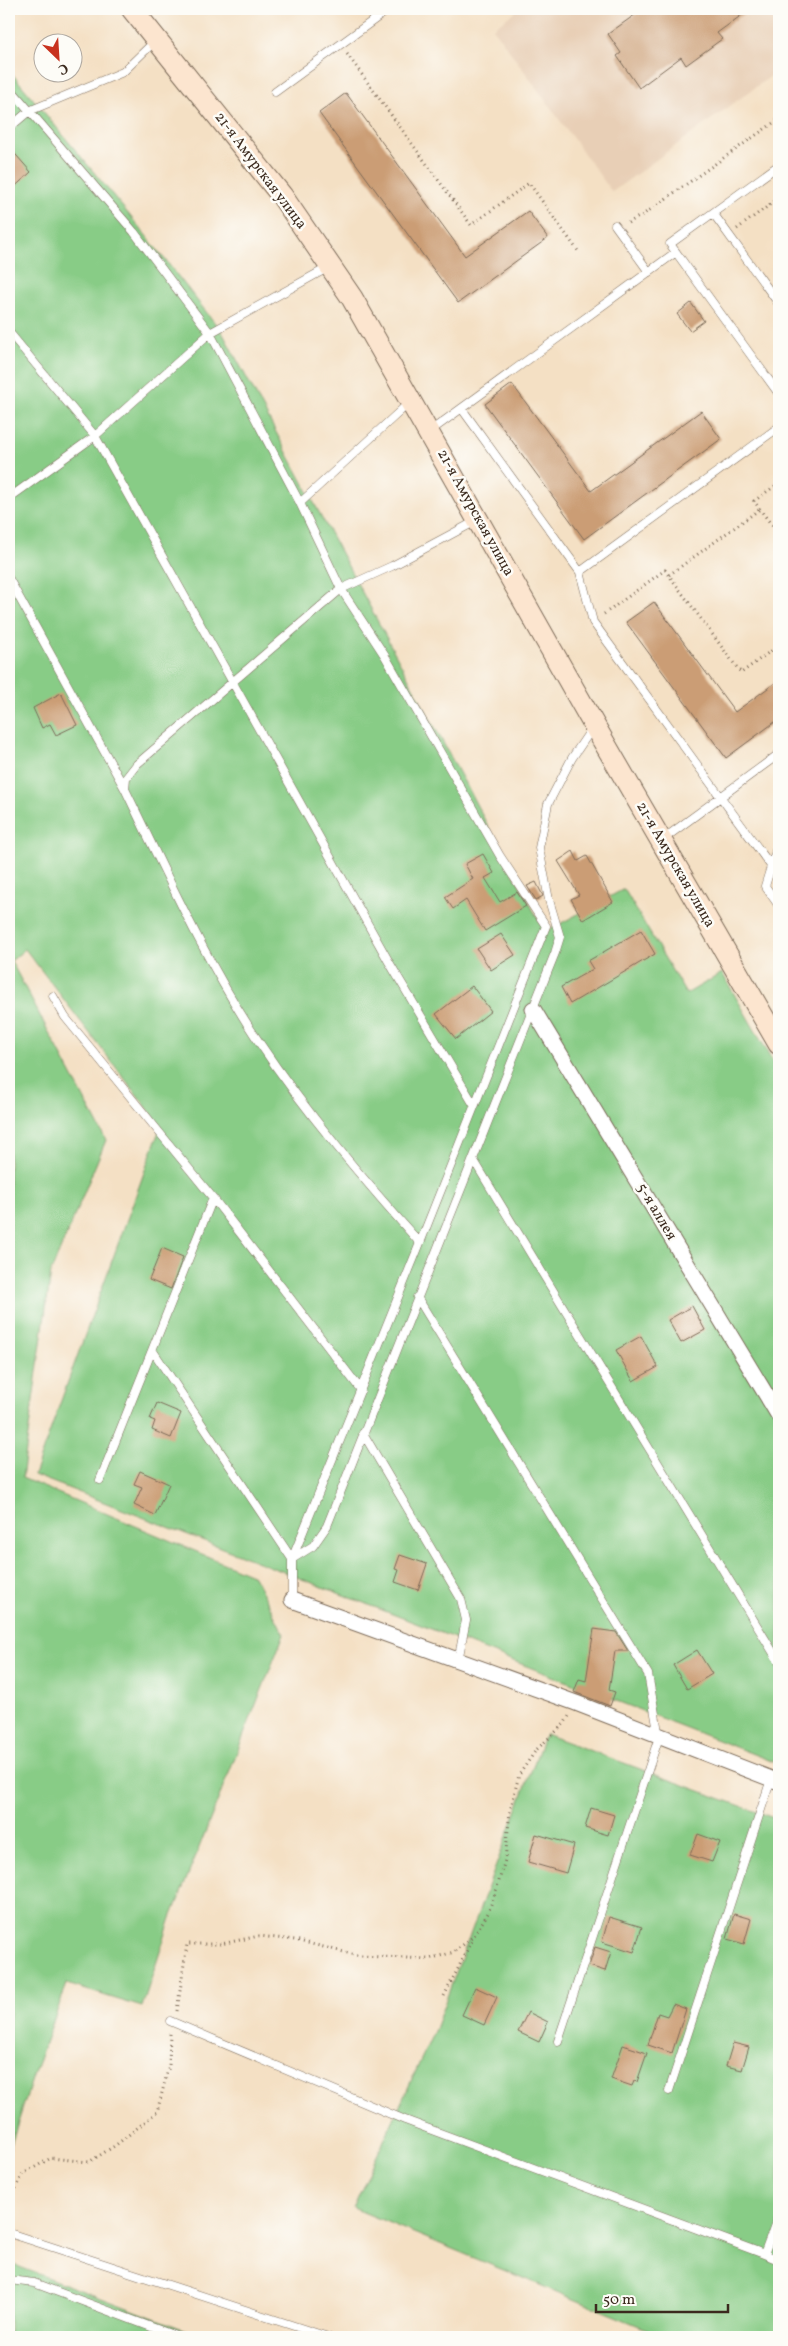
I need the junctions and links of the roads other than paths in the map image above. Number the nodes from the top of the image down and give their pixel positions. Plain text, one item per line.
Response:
1 (132, 9) edge
2 (389, 9) edge
3 (158, 39) junction
4 (9, 87) edge
5 (275, 92) dead end
6 (29, 110) junction
7 (9, 128) edge
8 (779, 165) edge
9 (713, 213) junction
10 (615, 225) road end
11 (676, 252) junction
12 (331, 266) junction
13 (649, 272) junction
14 (779, 304) edge
15 (9, 332) edge
16 (210, 333) junction
17 (779, 394) edge
18 (411, 401) junction
19 (462, 409) junction
20 (779, 427) edge
21 (429, 432) junction
22 (95, 436) junction
23 (9, 498) edge
24 (300, 503) junction
25 (479, 520) junction
26 (580, 572) junction
27 (9, 579) edge
28 (341, 589) junction
29 (233, 682) junction
30 (594, 725) junction
31 (779, 754) edge
32 (125, 789) junction
33 (721, 797) junction
34 (661, 841) junction
35 (779, 841) edge
36 (771, 866) junction
37 (779, 906) edge
38 (53, 996) dead end
39 (533, 1009) junction
40 (779, 1044) edge
41 (474, 1105) junction
42 (472, 1159) junction
43 (213, 1198) junction
44 (420, 1242) junction
45 (417, 1297) junction
46 (153, 1351) junction
47 (361, 1390) junction
48 (779, 1416) edge
49 (363, 1433) junction
50 (100, 1480) dead end
51 (292, 1559) junction
52 (292, 1600) joint
53 (458, 1662) junction
54 (779, 1662) edge
55 (659, 1737) junction
56 (775, 1781) edge
57 (170, 2021) road end
58 (558, 2041) dead end
59 (669, 2091) dead end
60 (779, 2214) edge
61 (9, 2233) edge
62 (764, 2254) junction
63 (779, 2260) edge
64 (9, 2280) edge
65 (178, 2337) edge
66 (328, 2337) edge

1 - 3 main road, 21-я Амурская улица
2 - 5 lane
3 - 6 lane
3 - 12 main road, 21-я Амурская улица
4 - 6 lane
6 - 7 lane
6 - 16 lane
8 - 9 lane
9 - 11 lane
9 - 14 lane
10 - 13 lane
11 - 13 lane
11 - 17 lane
12 - 16 lane
12 - 18 main road, 21-я Амурская улица
13 - 19 lane
15 - 22 lane
16 - 22 lane
16 - 24 lane
18 - 21 main road, 21-я Амурская улица
18 - 24 lane
19 - 21 lane
19 - 26 lane
20 - 26 lane
21 - 25 main road, 21-я Амурская улица
22 - 23 lane
22 - 29 lane
24 - 28 lane
25 - 28 lane
25 - 30 main road, 21-я Амурская улица
26 - 33 lane
27 - 32 lane
28 - 29 lane
28 - 41 lane
29 - 32 lane
29 - 41 lane
30 - 34 main road, 21-я Амурская улица
30 - 39 lane
31 - 33 lane
32 - 44 lane
33 - 34 lane
33 - 36 lane
34 - 40 main road, 21-я Амурская улица
35 - 36 lane
36 - 37 lane
38 - 43 lane
39 - 42 lane
39 - 48 street, 5-я аллея
41 - 44 lane
42 - 45 lane
42 - 54 lane
43 - 46 lane
43 - 47 lane
44 - 47 lane
45 - 49 lane
45 - 55 lane
46 - 50 lane
46 - 51 lane
47 - 51 lane
49 - 51 lane
49 - 53 lane
51 - 52 lane
52 - 53 street
53 - 55 street
55 - 56 street
55 - 58 lane
56 - 59 lane
57 - 62 lane
60 - 62 lane
61 - 66 lane
62 - 63 lane
64 - 65 lane

